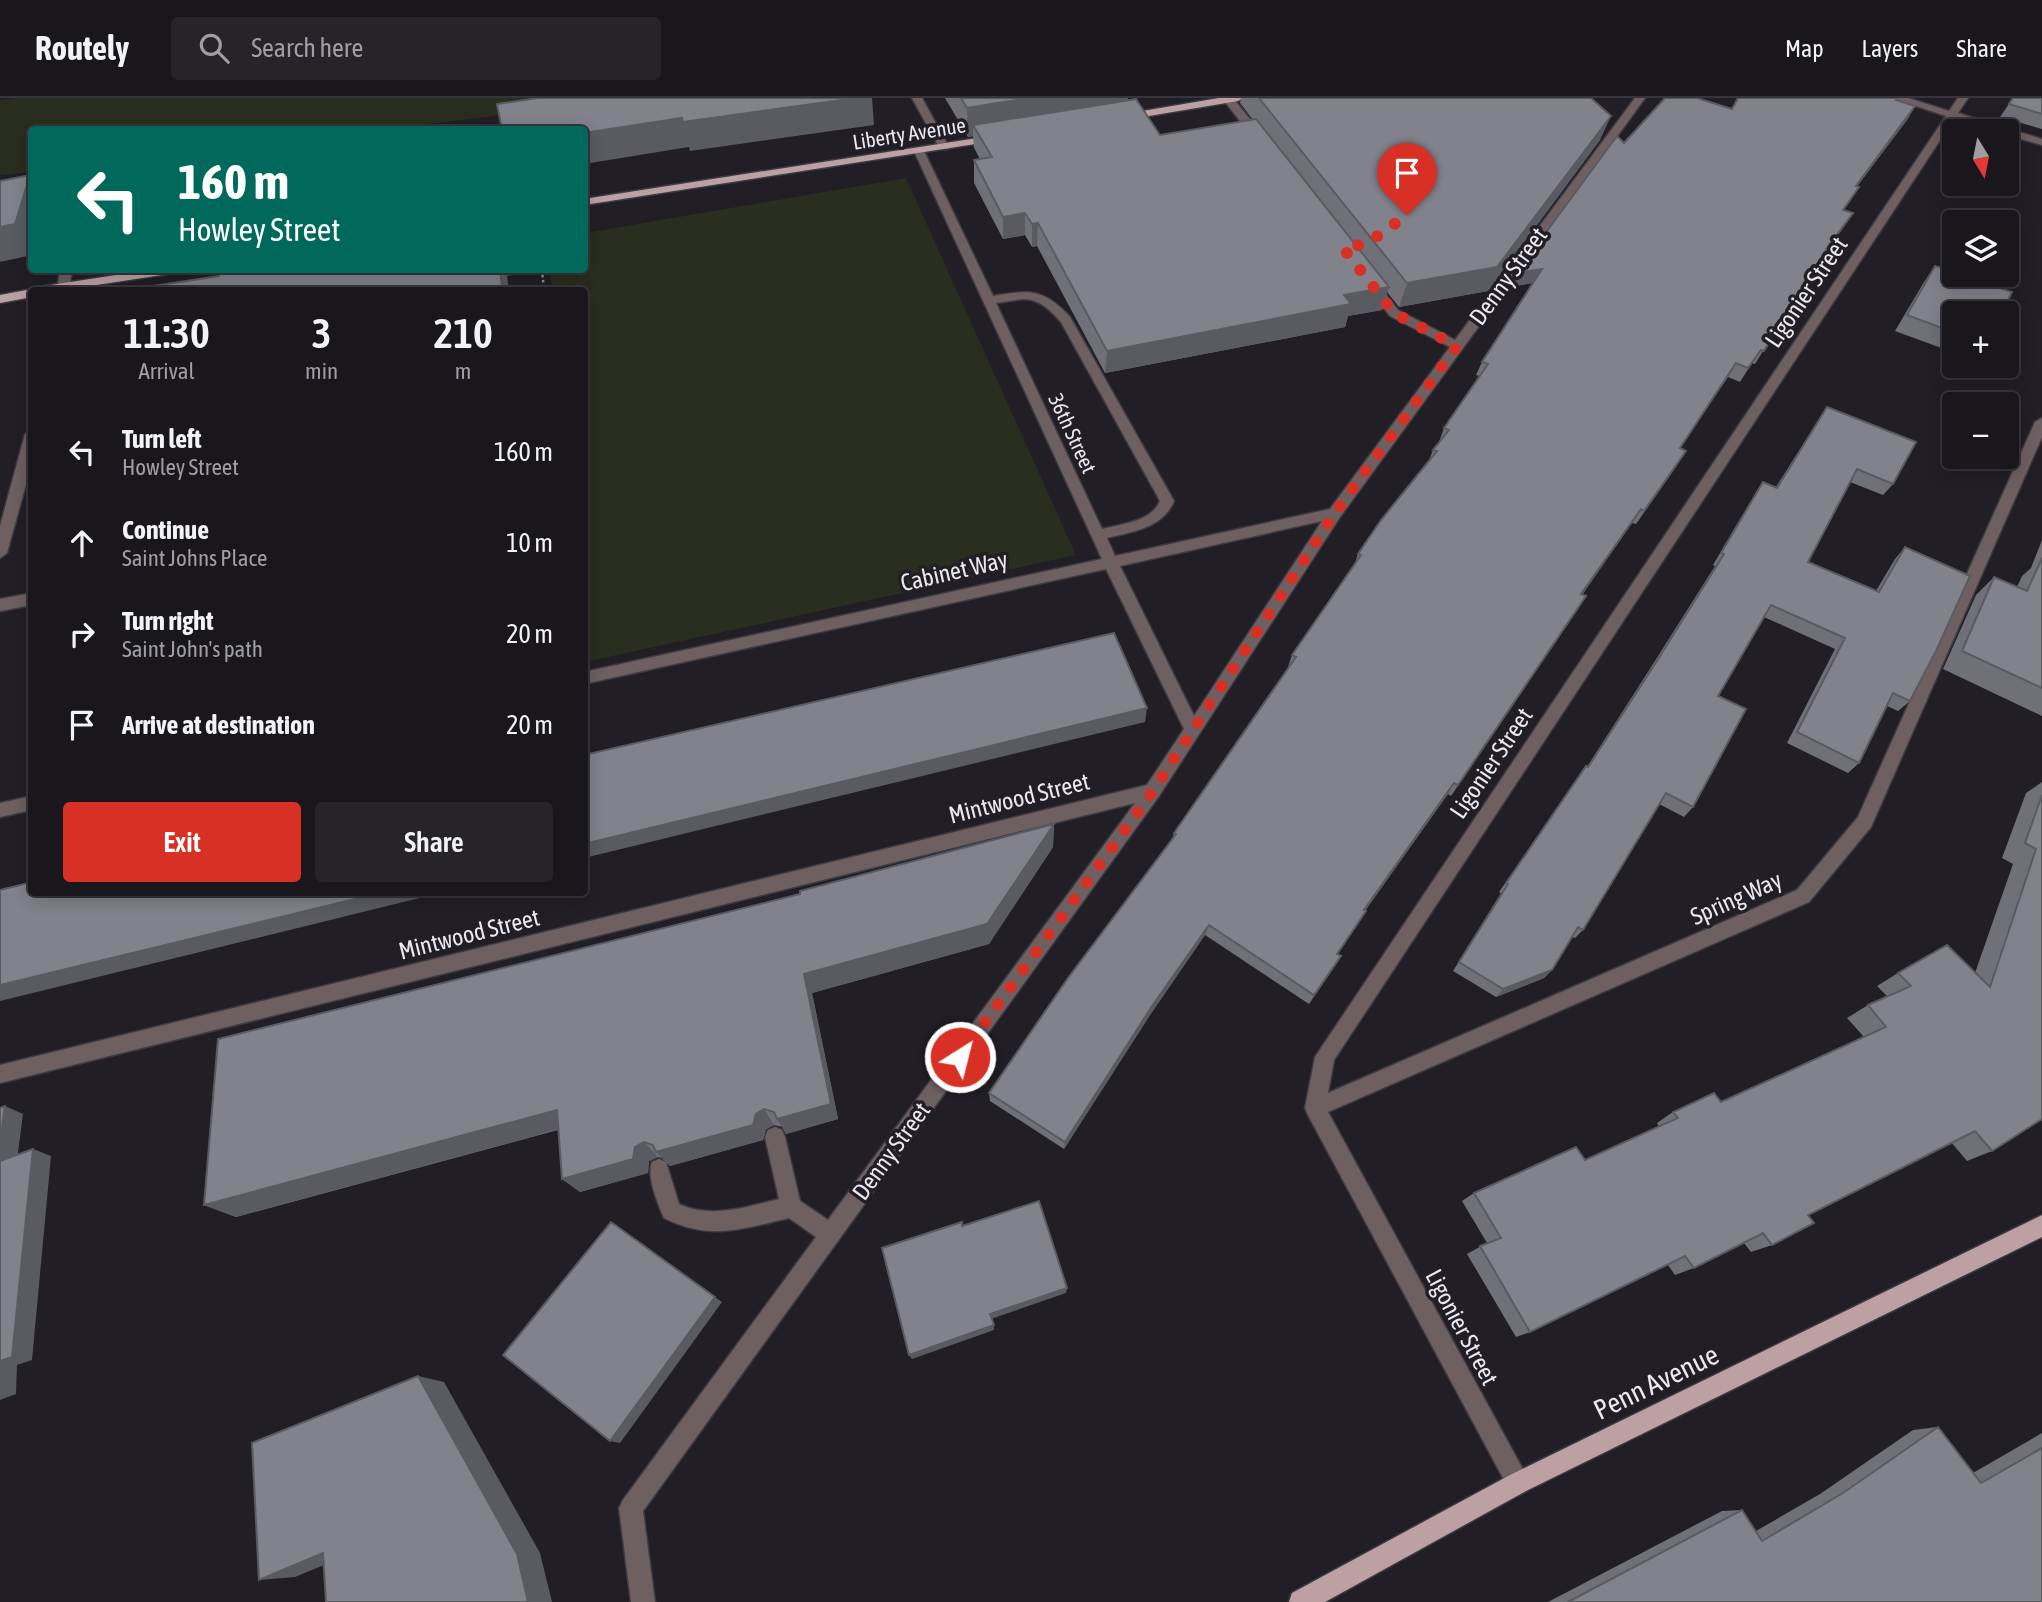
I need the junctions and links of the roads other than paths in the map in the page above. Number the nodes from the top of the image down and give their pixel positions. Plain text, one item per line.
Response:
1 (917, 98) edge
2 (1640, 98) edge
3 (1897, 98) edge
4 (1963, 98) edge
5 (1234, 99) edge
6 (1953, 116) junction
7 (1963, 119) edge
8 (1107, 120) edge
9 (1012, 136) edge
10 (2020, 136) edge
11 (2042, 142) edge
12 (944, 147) junction
13 (1268, 150) edge
14 (919, 151) junction
15 (588, 201) edge
16 (1360, 270) edge
17 (150, 273) edge
18 (69, 287) edge
19 (28, 294) edge
20 (0, 299) edge
21 (988, 300) junction
22 (1457, 346) junction
23 (2042, 422) edge
24 (28, 449) edge
25 (1335, 513) junction
26 (1097, 535) junction
27 (0, 553) edge
28 (1110, 561) junction
29 (28, 600) edge
30 (0, 605) edge
31 (588, 677) edge
32 (1193, 730) junction
33 (1153, 791) junction
34 (28, 804) edge
35 (0, 810) edge
36 (0, 1074) edge
37 (1315, 1108) junction
38 (775, 1137) edge
39 (659, 1170) edge
40 (791, 1207) junction
41 (2042, 1226) edge
42 (830, 1234) junction
43 (1518, 1483) junction
44 (643, 1602) edge
45 (1301, 1602) edge

1 - 12 street
2 - 22 street, Denny Street
3 - 6 street
4 - 6 street, Ligonier Street
5 - 8 main road
5 - 13 street
6 - 7 street
6 - 37 street, Ligonier Street
9 - 12 main road, Liberty Avenue
10 - 11 street
12 - 14 main road, Liberty Avenue
14 - 15 main road, Liberty Avenue
14 - 21 street, 36th Street
16 - 22 street
17 - 18 main road
19 - 20 main road
21 - 26 street, 36th Street
21 - 26 street
22 - 25 street, Denny Street
23 - 37 street, Spring Way
24 - 27 street
25 - 28 street, Cabinet Way
25 - 32 street, Denny Street
26 - 28 street, 36th Street
28 - 31 street, Cabinet Way
28 - 32 street, 36th Street
29 - 30 street
32 - 33 street, Denny Street
33 - 36 street, Mintwood Street
33 - 42 street, Denny Street
34 - 35 street
37 - 43 street, Ligonier Street
38 - 40 street
39 - 40 street
40 - 42 street
41 - 43 main road, Penn Avenue
42 - 44 street, Denny Street
43 - 45 main road, Penn Avenue

